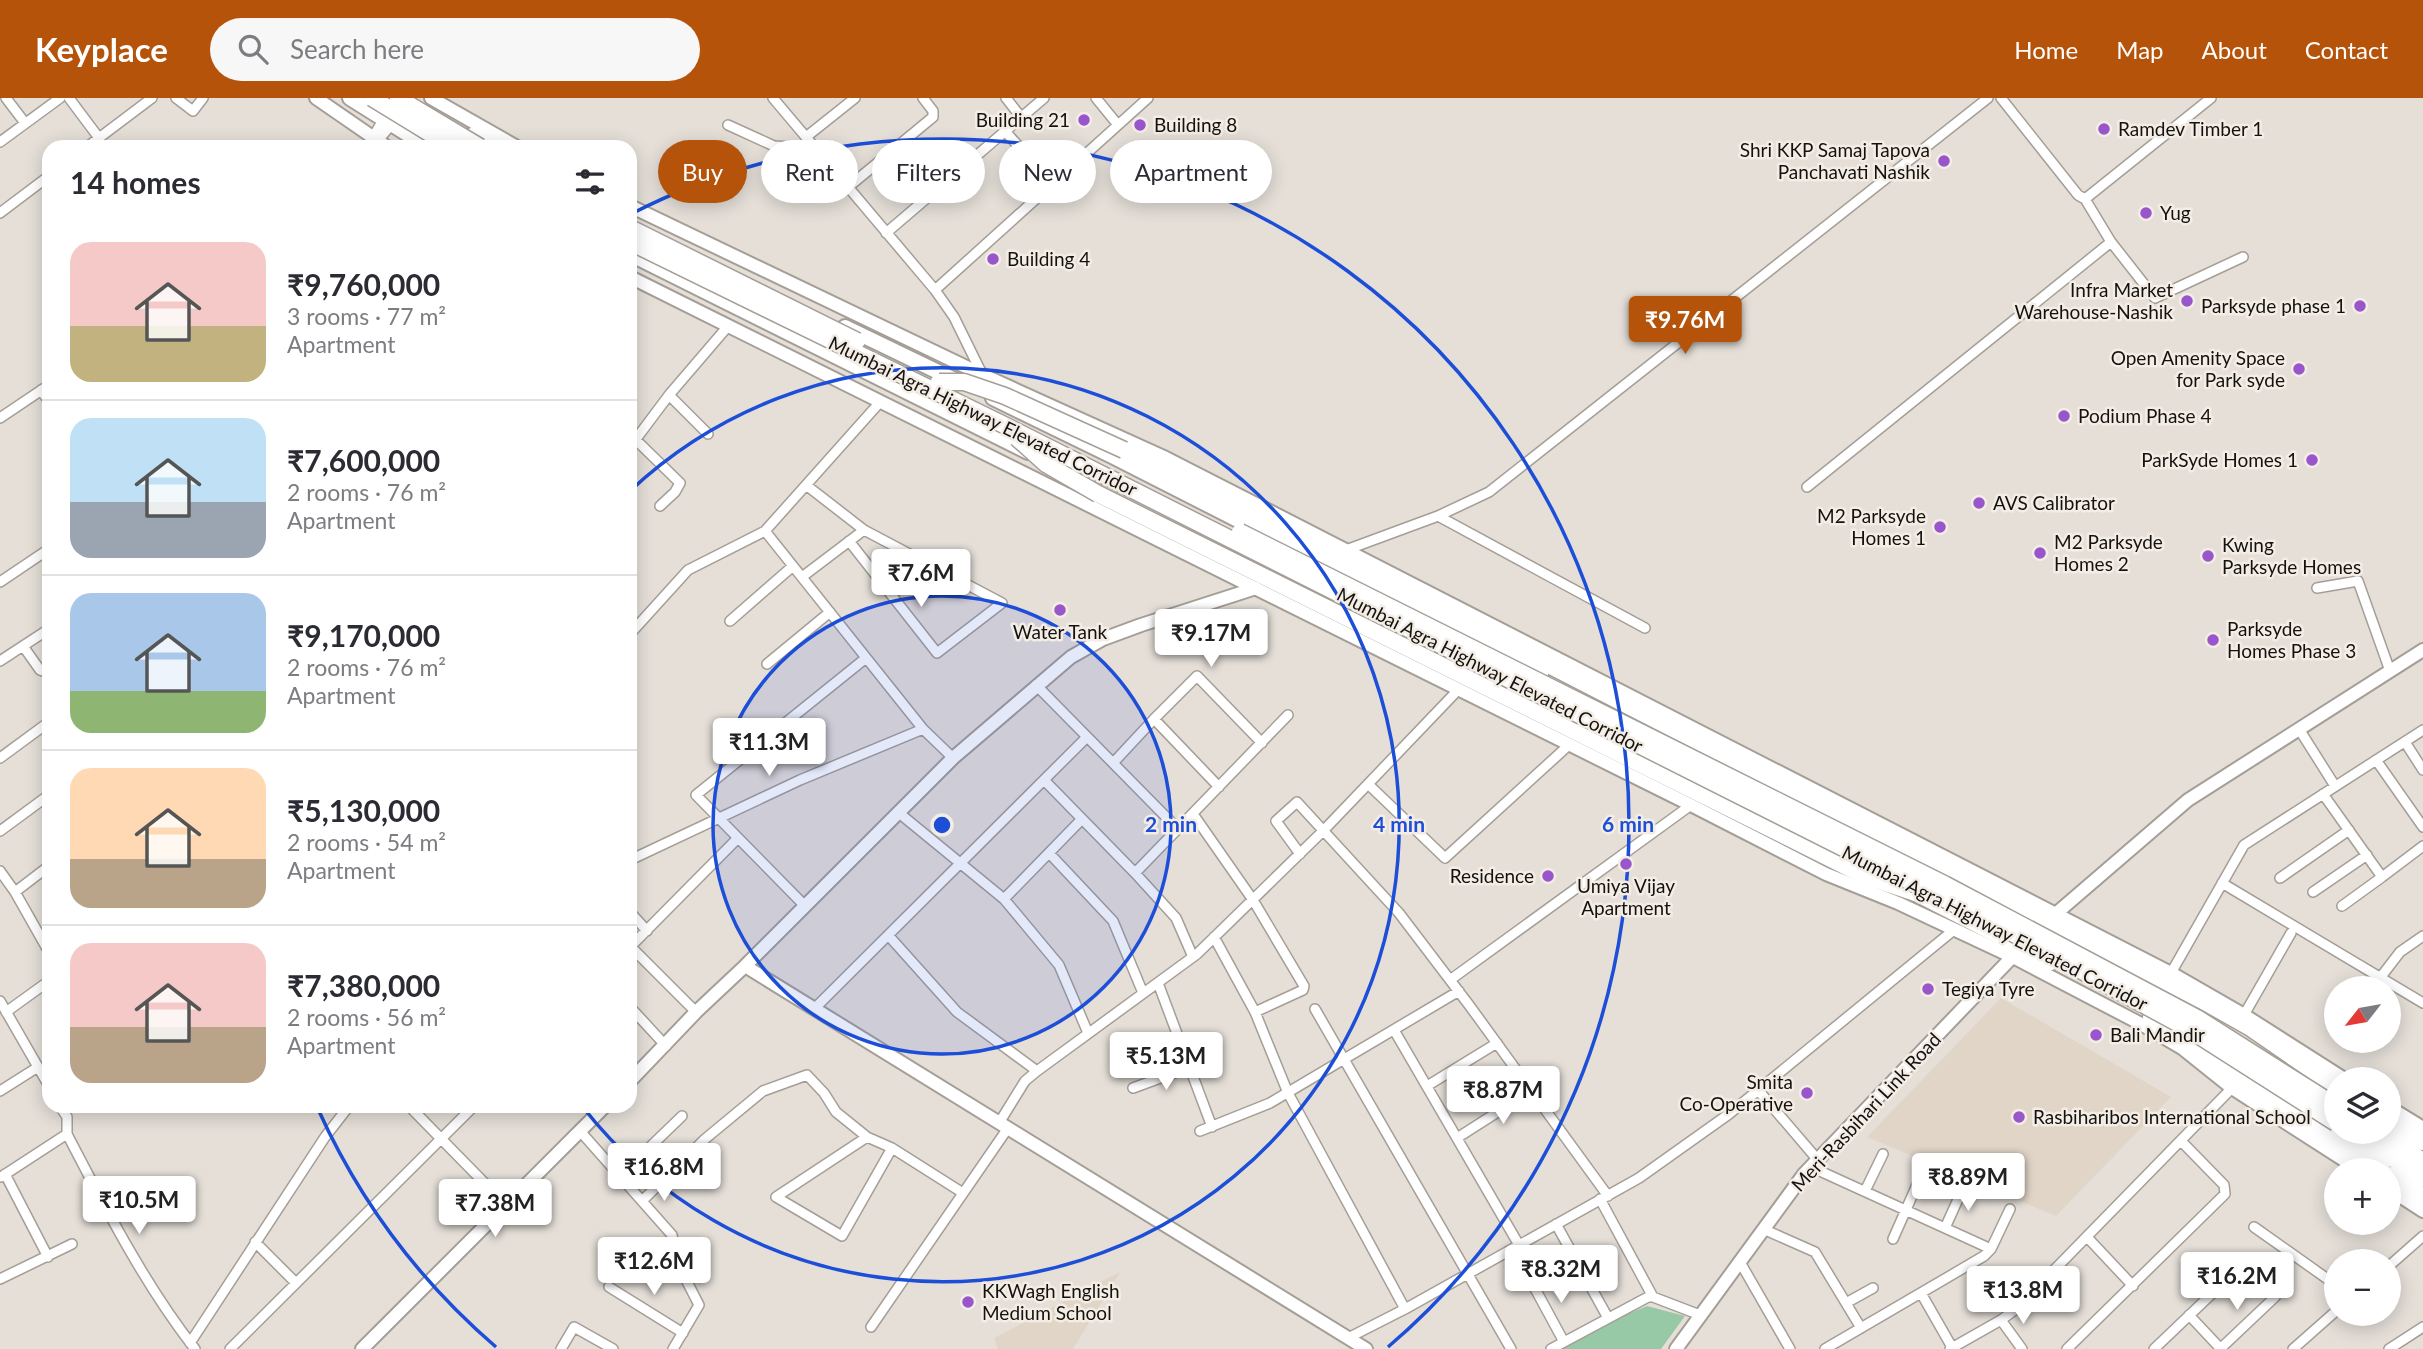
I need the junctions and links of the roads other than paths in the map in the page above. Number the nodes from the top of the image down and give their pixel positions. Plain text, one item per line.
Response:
1 (6, 98) edge
2 (60, 98) edge
3 (69, 98) edge
4 (152, 98) edge
5 (176, 98) edge
6 (203, 98) edge
7 (316, 98) edge
8 (350, 98) edge
9 (372, 98) edge
10 (398, 98) edge
11 (773, 98) edge
12 (855, 98) edge
13 (923, 98) edge
14 (1006, 98) edge
15 (1044, 98) edge
16 (1096, 98) edge
17 (1148, 98) edge
18 (1988, 98) edge
19 (2001, 98) edge
20 (2211, 98) edge
21 (417, 99) edge
22 (1021, 117) junction
23 (387, 122) junction
24 (25, 123) junction
25 (728, 125) dead end
26 (1118, 125) junction
27 (1005, 131) junction
28 (806, 137) junction
29 (99, 138) junction
30 (96, 140) edge
31 (370, 140) edge
32 (377, 140) edge
33 (417, 140) edge
34 (441, 140) edge
35 (468, 140) edge
36 (482, 140) edge
37 (502, 140) edge
38 (761, 140) edge
39 (808, 140) edge
40 (1013, 140) edge
41 (0, 142) edge
42 (1096, 145) edge
43 (858, 180) edge
44 (42, 181) edge
45 (2084, 199) junction
46 (858, 200) edge
47 (1031, 203) edge
48 (637, 209) edge
49 (0, 213) edge
50 (637, 223) edge
51 (637, 231) edge
52 (886, 233) junction
53 (2110, 242) junction
54 (637, 245) edge
55 (637, 257) edge
56 (2243, 257) dead end
57 (637, 280) edge
58 (935, 290) junction
59 (729, 325) junction
60 (983, 375) junction
61 (939, 382) junction
62 (42, 390) edge
63 (669, 395) junction
64 (881, 401) junction
65 (0, 418) edge
66 (1002, 424) junction
67 (708, 435) dead end
68 (637, 439) edge
69 (637, 447) edge
70 (806, 485) junction
71 (1807, 486) dead end
72 (660, 506) dead end
73 (1438, 516) junction
74 (864, 530) junction
75 (765, 531) junction
76 (849, 541) junction
77 (1346, 550) junction
78 (42, 554) edge
79 (793, 566) junction
80 (802, 577) junction
81 (0, 582) edge
82 (1256, 588) junction
83 (2317, 588) dead end
84 (830, 612) junction
85 (730, 621) dead end
86 (637, 626) edge
87 (1645, 628) dead end
88 (42, 634) edge
89 (23, 646) junction
90 (2423, 650) edge
91 (866, 658) junction
92 (0, 661) edge
93 (767, 664) dead end
94 (42, 671) edge
95 (2390, 671) junction
96 (1036, 685) junction
97 (1458, 690) junction
98 (1288, 715) dead end
99 (1154, 719) junction
100 (42, 727) edge
101 (923, 729) junction
102 (2299, 729) junction
103 (2423, 730) edge
104 (1087, 737) junction
105 (2405, 742) junction
106 (1262, 743) junction
107 (1570, 744) junction
108 (0, 758) edge
109 (953, 758) junction
110 (2376, 760) junction
111 (1113, 763) junction
112 (2423, 769) edge
113 (1044, 780) junction
114 (1368, 785) junction
115 (2336, 786) junction
116 (1219, 787) junction
117 (2323, 794) junction
118 (42, 800) edge
119 (1691, 805) junction
120 (899, 813) junction
121 (1193, 814) junction
122 (718, 818) junction
123 (1082, 819) junction
124 (2423, 827) edge
125 (1178, 829) junction
126 (2349, 830) junction
127 (0, 831) edge
128 (1323, 831) junction
129 (738, 838) junction
130 (2423, 846) edge
131 (1049, 853) junction
132 (1300, 854) junction
133 (2367, 855) junction
134 (637, 857) edge
135 (960, 863) junction
136 (0, 871) edge
137 (42, 871) edge
138 (1135, 873) junction
139 (2382, 877) junction
140 (2280, 878) dead end
141 (2222, 883) junction
142 (15, 892) junction
143 (2313, 892) dead end
144 (1915, 893) junction
145 (1004, 899) junction
146 (1253, 900) junction
147 (805, 906) junction
148 (2342, 906) dead end
149 (637, 920) edge
150 (2048, 921) junction
151 (1955, 929) junction
152 (647, 931) junction
153 (2291, 933) dead end
154 (888, 935) junction
155 (2423, 936) edge
156 (1214, 937) junction
157 (42, 940) edge
158 (637, 940) edge
159 (2018, 952) junction
160 (637, 954) edge
161 (1193, 957) junction
162 (745, 966) junction
163 (2171, 973) junction
164 (2377, 976) edge
165 (2382, 976) edge
166 (1450, 979) junction
167 (1158, 983) junction
168 (42, 986) edge
169 (2401, 990) edge
170 (1459, 991) junction
171 (1143, 993) junction
172 (0, 1001) edge
173 (2423, 1003) edge
174 (814, 1009) junction
175 (1315, 1009) dead end
176 (6, 1012) junction
177 (696, 1012) junction
178 (1255, 1012) junction
179 (637, 1015) edge
180 (2244, 1015) junction
181 (2151, 1017) junction
182 (1394, 1030) junction
183 (1088, 1033) junction
184 (1497, 1043) junction
185 (666, 1046) junction
186 (1344, 1060) junction
187 (38, 1067) junction
188 (1190, 1067) junction
189 (2326, 1067) edge
190 (1037, 1071) junction
191 (42, 1074) edge
192 (637, 1074) edge
193 (2324, 1079) edge
194 (1427, 1086) junction
195 (1133, 1088) dead end
196 (2232, 1088) junction
197 (1532, 1090) junction
198 (1758, 1090) junction
199 (2324, 1090) edge
200 (0, 1091) edge
201 (1288, 1093) junction
202 (2324, 1098) edge
203 (64, 1113) edge
204 (344, 1113) edge
205 (416, 1113) edge
206 (467, 1113) edge
207 (598, 1113) edge
208 (2401, 1114) edge
209 (2324, 1115) edge
210 (682, 1116) dead end
211 (2324, 1122) edge
212 (1004, 1126) junction
213 (1212, 1127) junction
214 (2401, 1128) edge
215 (2423, 1128) edge
216 (580, 1131) junction
217 (1200, 1131) dead end
218 (67, 1134) junction
219 (867, 1136) junction
220 (1457, 1138) junction
221 (441, 1139) junction
222 (2401, 1139) edge
223 (2182, 1142) junction
224 (2423, 1142) edge
225 (2358, 1144) edge
226 (2370, 1144) edge
227 (2397, 1144) edge
228 (892, 1148) junction
229 (2423, 1153) edge
230 (1883, 1154) dead end
231 (2341, 1158) edge
232 (2363, 1158) edge
233 (2423, 1161) edge
234 (1814, 1163) junction
235 (1924, 1169) dead end
236 (2, 1176) edge
237 (620, 1176) junction
238 (2423, 1178) edge
239 (2401, 1182) edge
240 (2423, 1185) edge
241 (1965, 1186) dead end
242 (1865, 1191) junction
243 (963, 1193) junction
244 (2423, 1196) edge
245 (1604, 1197) junction
246 (2401, 1197) edge
247 (642, 1201) junction
248 (506, 1205) junction
249 (2010, 1209) dead end
250 (1905, 1210) junction
251 (2423, 1211) edge
252 (1556, 1224) junction
253 (2254, 1227) dead end
254 (1945, 1228) junction
255 (1763, 1229) junction
256 (2423, 1236) edge
257 (2087, 1237) junction
258 (1892, 1238) dead end
259 (255, 1242) junction
260 (72, 1244) dead end
261 (1519, 1245) junction
262 (1991, 1249) junction
263 (2401, 1255) edge
264 (48, 1257) junction
265 (1740, 1262) junction
266 (2243, 1264) dead end
267 (1468, 1274) junction
268 (2324, 1277) edge
269 (0, 1279) edge
270 (296, 1283) junction
271 (1532, 1283) dead end
272 (2133, 1286) junction
273 (609, 1287) dead end
274 (1872, 1288) dead end
275 (1921, 1293) junction
276 (1653, 1297) junction
277 (2275, 1297) dead end
278 (1846, 1303) junction
279 (1405, 1309) junction
280 (1700, 1315) junction
281 (2189, 1315) junction
282 (1608, 1318) junction
283 (2001, 1320) junction
284 (2324, 1322) edge
285 (871, 1327) dead end
286 (2423, 1327) edge
287 (1861, 1328) junction
288 (683, 1333) junction
289 (1348, 1338) junction
290 (1564, 1342) junction
291 (192, 1346) edge
292 (230, 1349) edge
293 (362, 1349) edge
294 (561, 1349) edge
295 (613, 1349) edge
296 (673, 1349) edge
297 (1366, 1349) edge
298 (1511, 1349) edge
299 (1551, 1349) edge
300 (1676, 1349) edge
301 (1790, 1349) edge
302 (1825, 1349) edge
303 (1952, 1349) edge
304 (2022, 1349) edge
305 (2067, 1349) edge
306 (2154, 1349) edge
307 (2220, 1349) edge
308 (2293, 1349) edge
309 (2389, 1349) edge

1 - 24 street
2 - 24 street
3 - 29 street
4 - 29 street
5 - 6 street
7 - 31 street
8 - 23 main road
9 - 34 highway, bridge
10 - 35 highway, bridge
11 - 28 street
12 - 28 street
13 - 43 street
14 - 22 street
15 - 22 street
16 - 26 street
17 - 26 street
18 - 73 street
19 - 45 street
20 - 45 street
21 - 23 main road
21 - 36 main road
21 - 37 street
22 - 27 street
23 - 32 street
23 - 33 main road
24 - 41 street
25 - 38 street
26 - 42 street
27 - 40 street
27 - 52 street
28 - 39 street
29 - 30 street
44 - 49 street
45 - 53 street
46 - 52 street
47 - 58 street
48 - 60 street
50 - 150 main road
51 - 61 highway, Mumbai Agra Highway Elevated Corridor, bridge
52 - 58 street
53 - 56 street
53 - 71 street
54 - 66 highway, Mumbai Agra Highway Elevated Corridor, bridge
55 - 144 main road
57 - 59 street
58 - 60 street
59 - 63 street
59 - 64 street
60 - 77 street
61 - 150 highway, bridge
61 - 202 highway, Mumbai Agra Highway Elevated Corridor, bridge
62 - 65 street
63 - 67 street
63 - 68 street
64 - 70 street
64 - 82 street
66 - 144 highway, bridge
66 - 209 highway, Mumbai Agra Highway Elevated Corridor, bridge
69 - 72 street
70 - 74 street
70 - 75 street
73 - 77 street
73 - 87 street
74 - 76 street
74 - 76 street
75 - 79 street
75 - 86 street
76 - 80 street
77 - 150 street
78 - 81 street
79 - 80 street
79 - 85 street
80 - 84 street
82 - 96 street
82 - 97 street
83 - 95 street
84 - 91 street
84 - 93 street
88 - 89 street
89 - 92 street
89 - 94 street
90 - 95 street, Meri-Rasbihari Link Road
91 - 101 street
91 - 122 street
95 - 102 street, Meri-Rasbihari Link Road
96 - 104 street
96 - 109 street
97 - 107 street
97 - 114 street
98 - 106 street
99 - 106 street
99 - 111 street
99 - 116 street
100 - 108 street
101 - 109 street
101 - 122 street
102 - 115 street
102 - 150 street, Meri-Rasbihari Link Road
103 - 105 street
104 - 111 street
104 - 113 street
105 - 110 street
105 - 112 street
106 - 116 street
107 - 114 street
107 - 119 street
109 - 120 street
110 - 115 street
110 - 124 street
111 - 125 street
113 - 123 street
113 - 135 street
114 - 128 street
115 - 117 street
116 - 121 street
117 - 126 street
117 - 141 street
118 - 127 street
119 - 151 street
119 - 166 street
120 - 135 street
120 - 147 street
121 - 125 street
121 - 146 street
122 - 129 street
122 - 134 street
123 - 131 street
123 - 138 street
125 - 138 street
126 - 133 street
126 - 140 street
128 - 132 street
128 - 132 street
128 - 166 street
129 - 147 street
129 - 152 street
130 - 139 street
131 - 145 street
131 - 171 street
132 - 146 street
133 - 139 street
133 - 143 street
135 - 145 street
135 - 154 street
136 - 142 street
137 - 142 street
138 - 161 street
139 - 148 street
141 - 163 street
141 - 164 street
142 - 157 street
144 - 159 main road
145 - 183 street
146 - 156 street
146 - 178 street
147 - 162 street
149 - 152 street
150 - 159 street, Meri-Rasbihari Link Road
150 - 163 street
150 - 193 highway
150 - 199 main road
151 - 159 street
151 - 198 street
152 - 158 street
153 - 180 street
154 - 174 street
154 - 190 street
155 - 165 street
156 - 161 street
156 - 178 street
159 - 181 main road
159 - 196 street
159 - 234 street, Meri-Rasbihari Link Road
160 - 177 street
161 - 167 street
162 - 174 street
162 - 177 street
163 - 180 street
166 - 170 street
167 - 171 street
167 - 188 street
168 - 176 street
169 - 173 street
170 - 182 street
170 - 184 street
171 - 183 street
172 - 176 street
174 - 212 street
175 - 186 street
176 - 187 street
177 - 185 street
178 - 201 street
179 - 185 street
180 - 189 street
181 - 211 main road
181 - 232 highway
182 - 186 street
182 - 194 street
183 - 190 street
184 - 194 street
184 - 197 street
185 - 192 street
186 - 201 street
186 - 267 street
187 - 191 street
187 - 200 street
188 - 195 street
188 - 213 street
190 - 212 street
194 - 220 street
196 - 223 street
196 - 231 street
197 - 220 street
197 - 245 street
198 - 234 street
198 - 245 street
201 - 213 street
201 - 279 street
203 - 218 street
204 - 259 street
205 - 221 street
206 - 221 street
207 - 216 street
208 - 215 street
210 - 237 street
212 - 243 street
212 - 289 street
213 - 217 street
214 - 224 highway
216 - 237 street
216 - 248 street
218 - 236 street
218 - 291 street
219 - 228 street
219 - 228 street
219 - 247 street
220 - 261 street
221 - 248 street
221 - 270 street
222 - 229 main road
223 - 257 street
223 - 272 street
225 - 240 main road
226 - 238 highway
227 - 233 highway
228 - 243 street
230 - 242 street
234 - 242 street
234 - 255 street, Meri-Rasbihari Link Road
235 - 250 street
236 - 264 street
237 - 247 street
239 - 244 highway
241 - 254 street
242 - 250 street
243 - 285 street
245 - 252 street
245 - 276 street
246 - 251 street
247 - 288 street
248 - 293 street
249 - 262 street
250 - 254 street
250 - 258 street
252 - 261 street
252 - 282 street
253 - 268 street
254 - 262 street
255 - 265 street, Meri-Rasbihari Link Road
255 - 278 street
256 - 263 street
257 - 272 street
257 - 283 street
259 - 270 street
259 - 291 street
260 - 264 street
261 - 267 street
262 - 275 street
264 - 269 street
265 - 280 street, Meri-Rasbihari Link Road
265 - 301 street
266 - 281 street
267 - 279 street
267 - 298 street
270 - 292 street
271 - 290 street
272 - 305 street
273 - 288 street
274 - 278 street
275 - 287 street
275 - 303 street
276 - 280 street
276 - 282 street
277 - 307 street
278 - 287 street
279 - 289 street
280 - 300 street, Meri-Rasbihari Link Road
281 - 306 street
281 - 307 street
282 - 290 street
283 - 303 street
283 - 304 street
284 - 308 street
286 - 309 street
287 - 302 street
288 - 296 street
289 - 297 street
290 - 299 street
294 - 295 street

